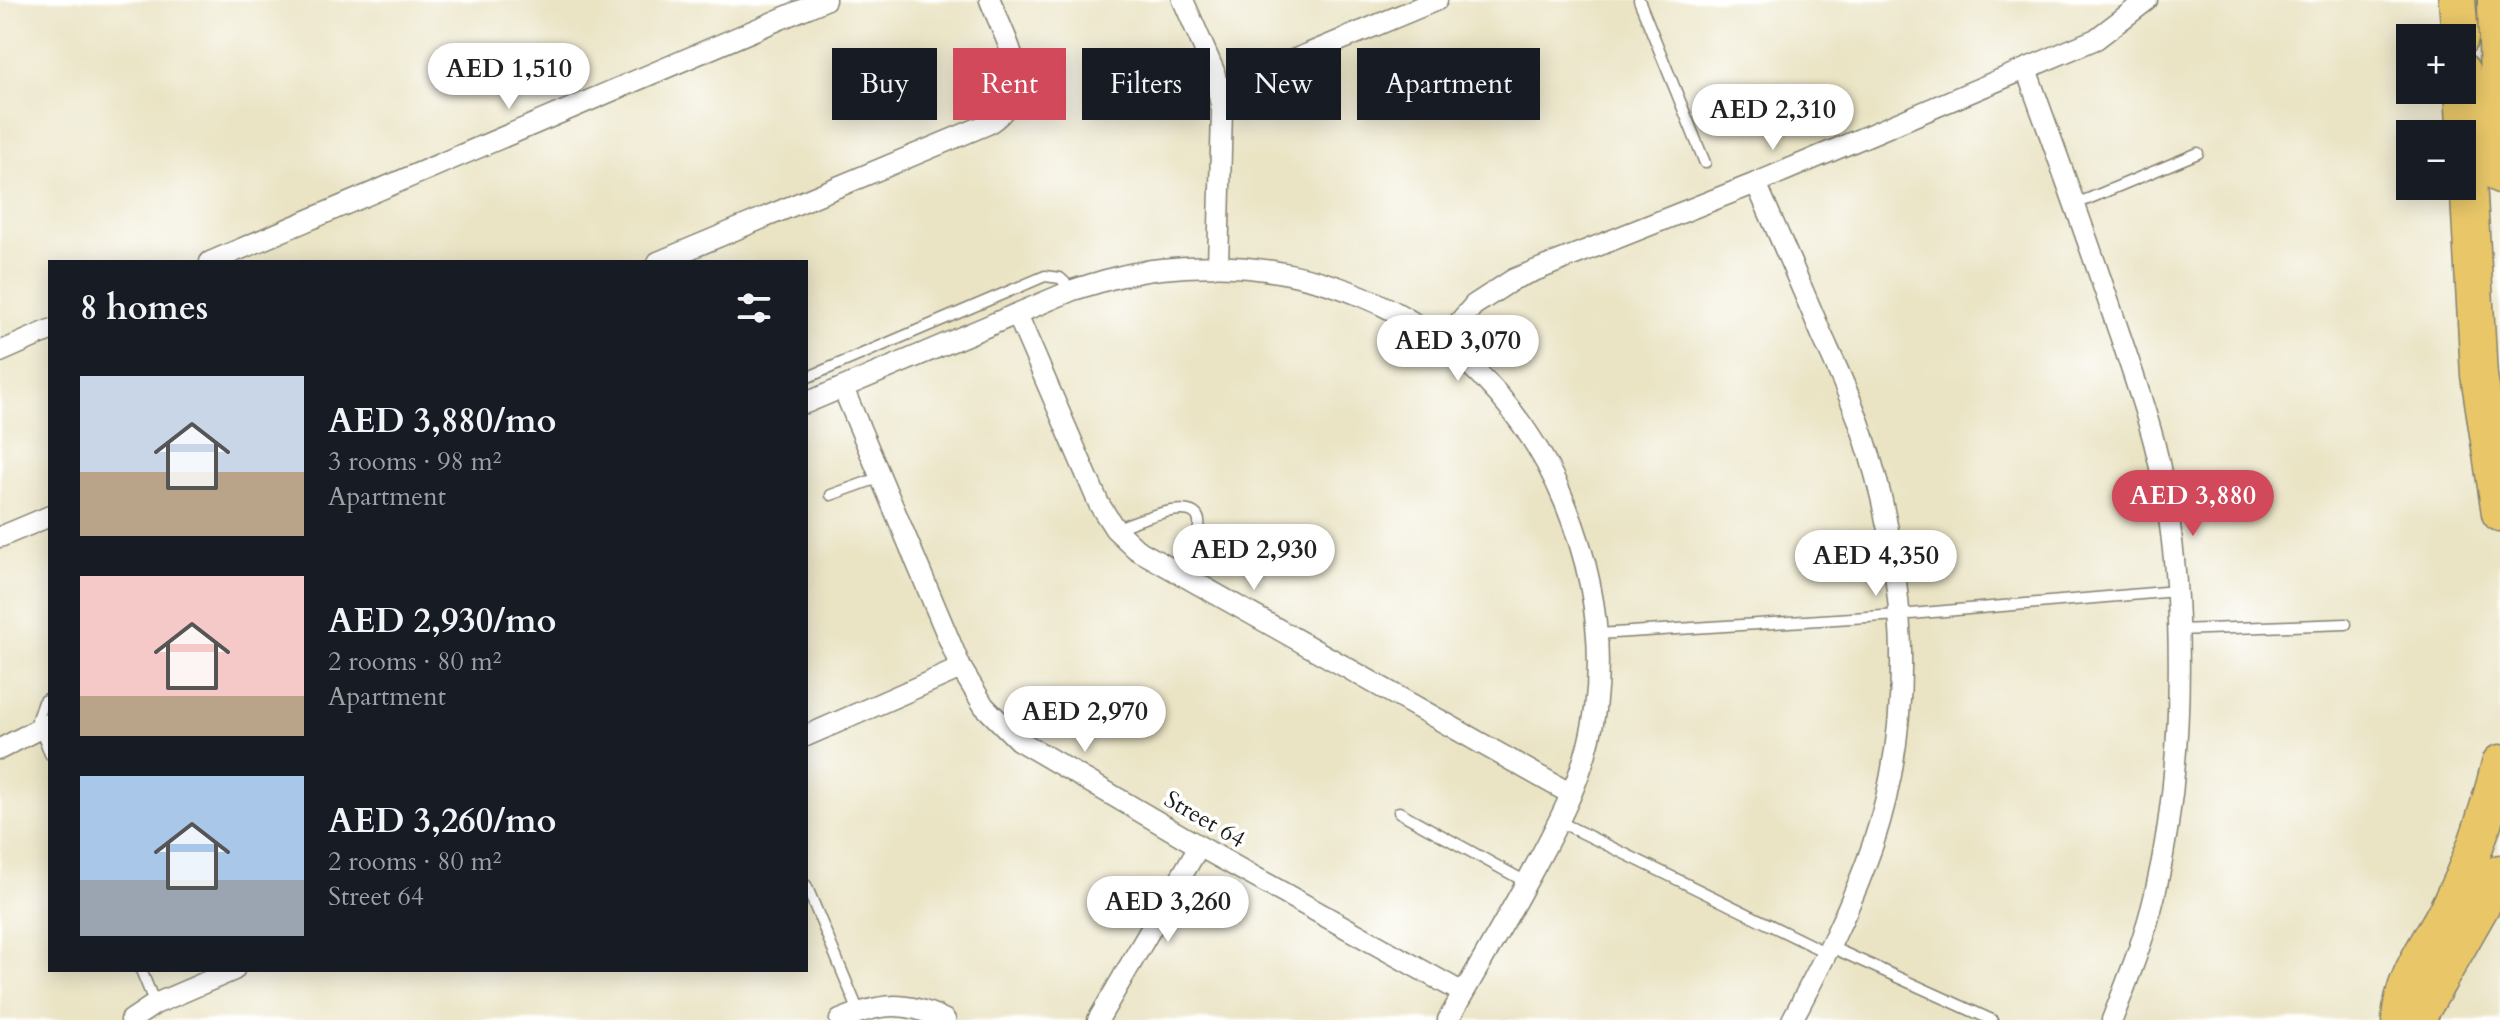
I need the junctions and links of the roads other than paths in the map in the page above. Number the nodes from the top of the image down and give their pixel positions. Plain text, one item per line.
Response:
1 (825, 0) edge
2 (990, 0) edge
3 (1183, 0) edge
4 (1437, 0) edge
5 (1639, 0) edge
6 (2147, 0) edge
7 (2457, 0) edge
8 (2496, 0) edge
9 (2459, 24) edge
10 (2026, 69) junction
11 (1219, 91) junction
12 (2465, 104) edge
13 (2198, 153) dead end
14 (1705, 163) dead end
15 (2500, 175) edge
16 (1756, 183) junction
17 (2076, 204) junction
18 (215, 260) edge
19 (663, 260) edge
20 (1218, 266) junction
21 (1073, 290) junction
22 (1017, 314) junction
23 (48, 331) edge
24 (1443, 341) junction
25 (0, 352) edge
26 (808, 377) edge
27 (843, 388) junction
28 (2490, 395) edge
29 (808, 402) edge
30 (881, 477) junction
31 (831, 495) dead end
32 (2500, 513) edge
33 (48, 517) edge
34 (1115, 529) junction
35 (0, 537) edge
36 (1179, 576) junction
37 (2176, 591) junction
38 (1899, 615) junction
39 (2346, 624) dead end
40 (2178, 630) junction
41 (1598, 634) junction
42 (961, 668) junction
43 (48, 698) edge
44 (44, 725) edge
45 (808, 735) edge
46 (0, 749) edge
47 (2500, 763) edge
48 (1571, 794) junction
49 (1399, 812) dead end
50 (1560, 822) junction
51 (1199, 846) junction
52 (2500, 873) edge
53 (1526, 882) junction
54 (808, 891) edge
55 (1829, 950) junction
56 (142, 972) edge
57 (229, 972) edge
58 (1463, 993) junction
59 (155, 1004) junction
60 (849, 1016) edge
61 (131, 1020) edge
62 (945, 1020) edge
63 (1098, 1020) edge
64 (1448, 1020) edge
65 (1792, 1020) edge
66 (1992, 1020) edge
67 (2112, 1020) edge
68 (2400, 1020) edge
69 (2416, 1020) edge

1 - 18 street
2 - 19 street
3 - 11 street
4 - 11 street
5 - 14 lane
6 - 10 street
7 - 9 highway
8 - 15 highway
10 - 16 street
10 - 17 street
11 - 20 street
12 - 28 highway
13 - 17 lane
16 - 24 street
16 - 38 street
17 - 37 street
20 - 21 street
20 - 24 street
21 - 22 street
21 - 26 lane
22 - 27 street
22 - 34 street
23 - 25 street
24 - 41 street
27 - 29 street
27 - 30 street, Street 64
28 - 32 highway
30 - 31 lane
30 - 42 street, Street 64
33 - 35 street
34 - 36 street
34 - 36 lane
36 - 48 street
37 - 38 lane
37 - 40 street
38 - 41 lane
38 - 55 street
39 - 40 lane
40 - 67 street
41 - 48 street
42 - 45 street
42 - 51 street, Street 64
43 - 44 lane
44 - 46 street
47 - 68 highway
48 - 50 street
49 - 53 lane
50 - 53 street
50 - 55 lane
51 - 58 street, Street 64
51 - 63 street
52 - 69 highway
53 - 58 street
54 - 60 lane
55 - 65 street
55 - 66 lane
56 - 59 lane
57 - 59 street
58 - 64 street
59 - 61 street
60 - 62 street

